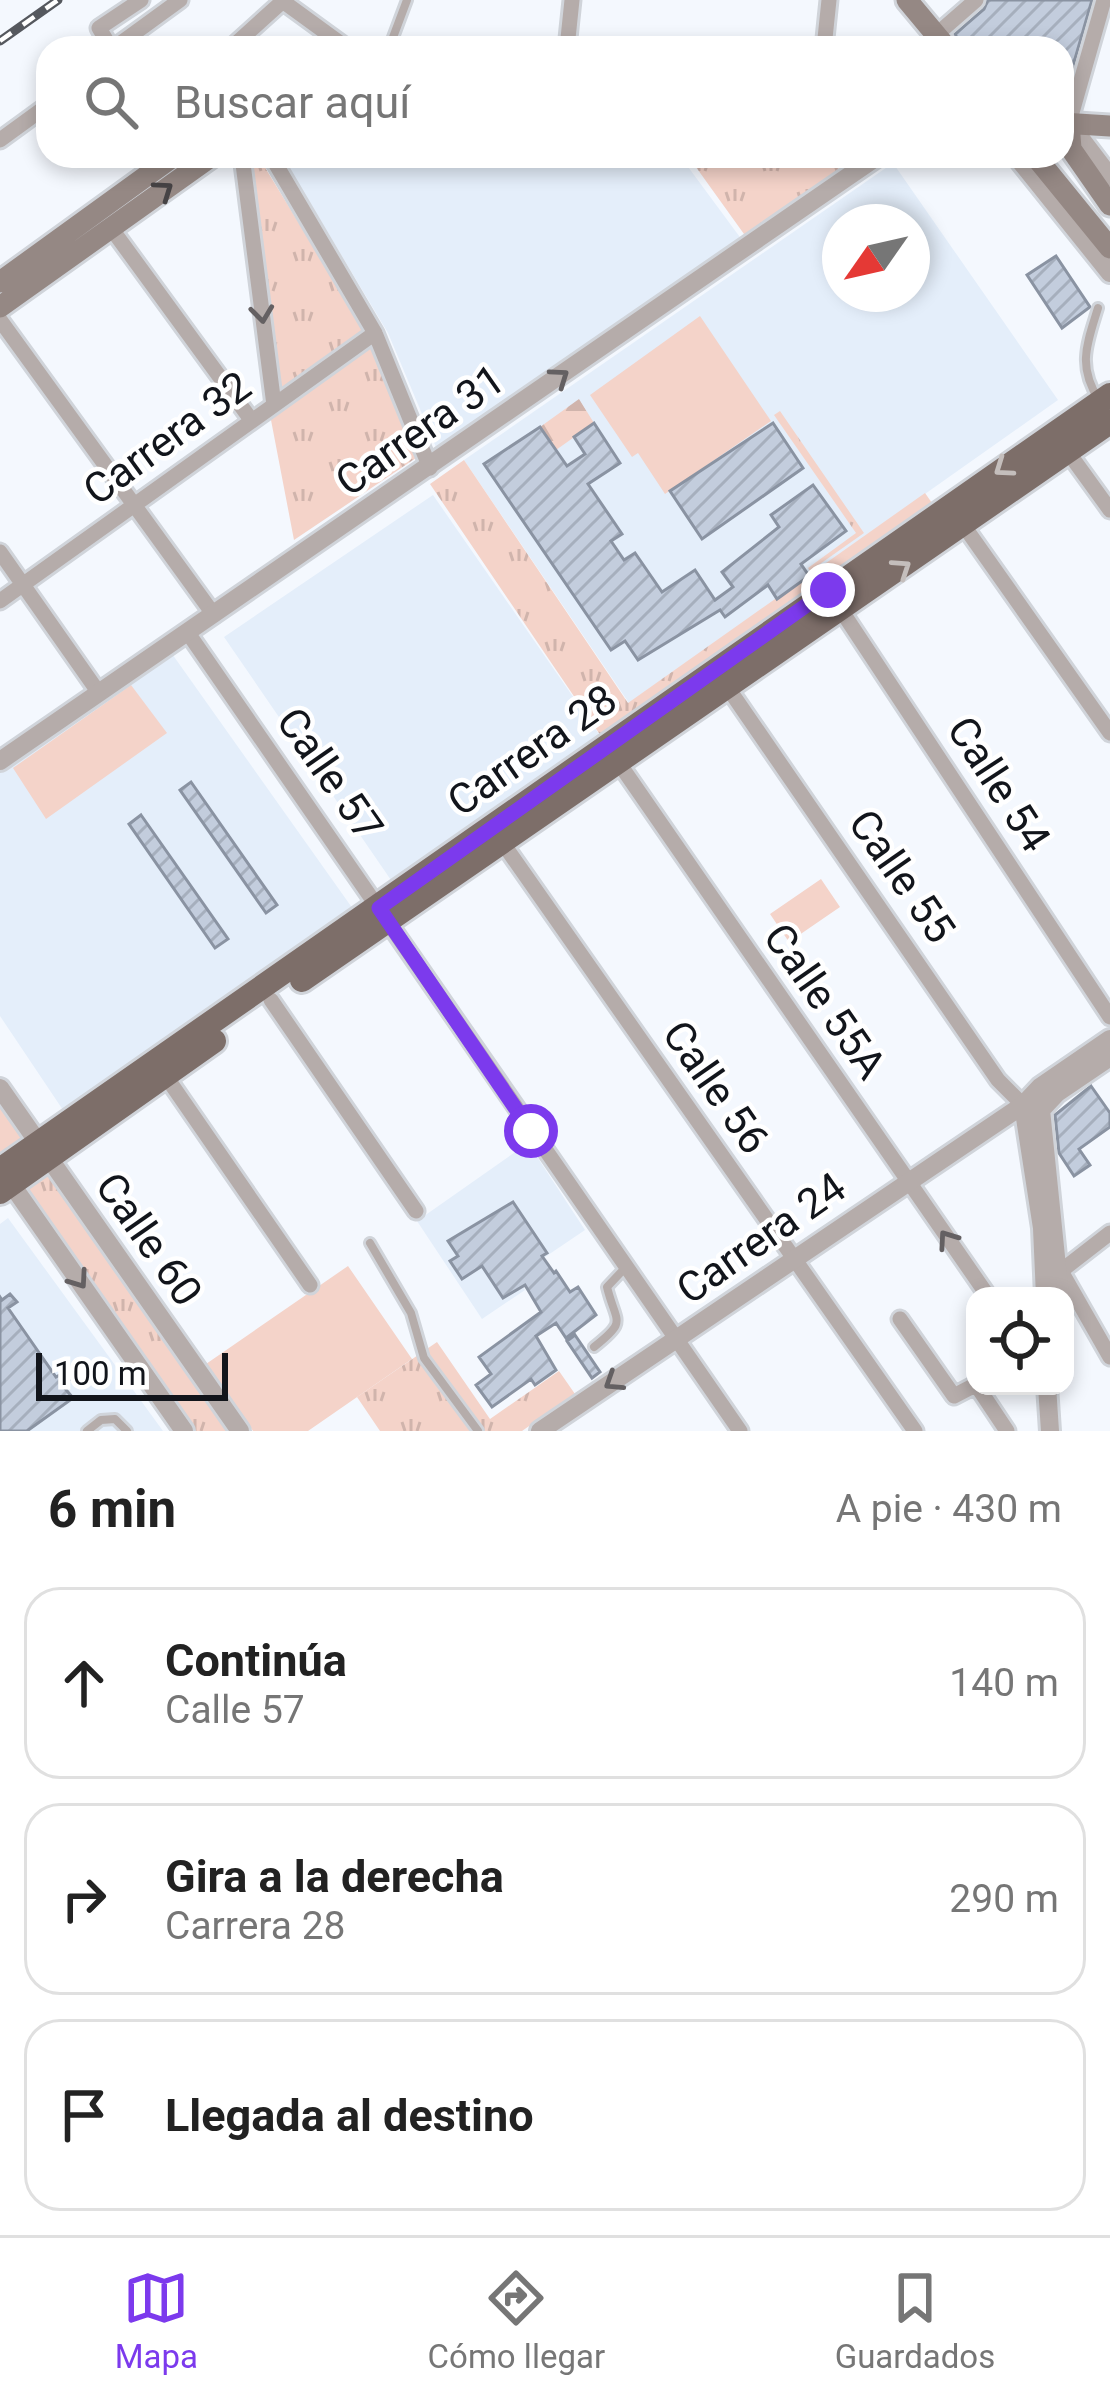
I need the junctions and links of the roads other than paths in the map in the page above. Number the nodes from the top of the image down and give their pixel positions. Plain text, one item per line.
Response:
1 (141, 0) edge
2 (180, 0) edge
3 (282, 0) edge
4 (407, 0) edge
5 (572, 0) edge
6 (829, 0) edge
7 (907, 0) edge
8 (976, 0) edge
9 (1104, 0) edge
10 (104, 36) edge
11 (129, 36) edge
12 (244, 36) edge
13 (331, 36) edge
14 (394, 36) edge
15 (568, 36) edge
16 (825, 36) edge
17 (937, 36) edge
18 (947, 36) edge
19 (1074, 110) edge
20 (36, 114) edge
21 (1110, 126) edge
22 (1074, 131) edge
23 (1074, 133) edge
24 (1074, 138) edge
25 (0, 140) edge
26 (1110, 140) edge
27 (1074, 148) edge
28 (157, 168) edge
29 (195, 168) edge
30 (244, 168) edge
31 (279, 168) edge
32 (861, 168) edge
33 (1027, 168) edge
34 (1044, 168) edge
35 (1110, 177) edge
36 (1110, 205) edge
37 (110, 228) junction
38 (1107, 257) edge
39 (0, 282) edge
40 (0, 307) edge
41 (1099, 308) dead end
42 (0, 320) edge
43 (375, 333) junction
44 (274, 405) junction
45 (1107, 406) edge
46 (252, 421) junction
47 (1068, 452) junction
48 (430, 468) junction
49 (136, 504) junction
50 (1110, 510) edge
51 (964, 526) junction
52 (0, 552) edge
53 (23, 584) junction
54 (834, 600) junction
55 (0, 601) edge
56 (214, 615) junction
57 (188, 633) junction
58 (726, 685) junction
59 (99, 693) junction
60 (1110, 734) edge
61 (612, 753) junction
62 (0, 761) edge
63 (502, 842) junction
64 (384, 915) junction
65 (272, 1000) junction
66 (1110, 1017) edge
67 (1110, 1039) edge
68 (1110, 1057) edge
69 (165, 1076) junction
70 (0, 1088) edge
71 (1032, 1108) junction
72 (43, 1150) junction
73 (2, 1177) edge
74 (906, 1182) junction
75 (416, 1211) dead end
76 (1110, 1233) edge
77 (370, 1243) dead end
78 (791, 1260) junction
79 (627, 1268) junction
80 (1060, 1270) junction
81 (310, 1285) dead end
82 (982, 1287) edge
83 (1045, 1287) edge
84 (1060, 1287) edge
85 (900, 1319) dead end
86 (677, 1340) junction
87 (593, 1347) dead end
88 (1110, 1357) edge
89 (966, 1390) edge
90 (983, 1395) edge
91 (1056, 1395) edge
92 (568, 1423) edge
93 (1054, 1428) edge
94 (87, 1431) edge
95 (127, 1431) edge
96 (184, 1431) edge
97 (240, 1431) edge
98 (478, 1431) edge
99 (540, 1431) edge
100 (740, 1431) edge
101 (915, 1431) edge
102 (1007, 1431) edge

1 - 10 street
2 - 11 street
3 - 12 street
3 - 13 street
4 - 14 lane
5 - 15 street
6 - 16 street
7 - 17 main road
8 - 18 street
9 - 19 street
20 - 25 street
21 - 22 main road
23 - 26 main road
24 - 35 street
27 - 36 main road
28 - 39 main road
37 -> 29 main road
30 -> 44 street
31 - 43 street
48 -> 32 street, Carrera 31
33 - 38 street
34 - 38 main road
37 - 40 main road
37 - 46 street
41 - 45 lane
42 - 49 street
43 - 44 street, Carrera 32
43 - 48 street
44 - 46 street, Carrera 32
45 - 47 main road, Carrera 28
45 -> 54 main road, Carrera 28
46 - 49 street, Carrera 32
47 - 50 street
47 - 51 main road, Carrera 28
48 - 56 street, Carrera 31
49 - 53 street, Carrera 32
49 - 56 street
54 -> 51 main road, Carrera 28
51 - 60 street
52 - 53 street
53 - 55 street, Carrera 32
53 - 59 street
54 - 58 main road, Carrera 28
54 - 61 main road, Carrera 28
54 - 66 street, Calle 54
56 - 57 street, Carrera 31
57 - 59 street, Carrera 31
57 - 64 street, Calle 57
58 - 61 main road, Carrera 28
58 - 71 street, Calle 55
59 - 62 street, Carrera 31
61 - 63 main road, Carrera 28
61 - 64 main road, Carrera 28
61 - 74 street, Calle 55A
63 - 64 main road, Carrera 28
63 - 78 street, Calle 56
64 - 65 main road, Carrera 28
64 - 72 main road, Carrera 28
64 - 79 street, Calle 57
65 - 69 main road, Carrera 28
65 - 75 street
67 - 71 street, Carrera 24
68 - 71 street, Carrera 24
69 - 72 main road, Carrera 28
69 - 81 street
70 - 72 street, Calle 60
71 - 74 street, Carrera 24
71 - 80 street
71 - 83 street
72 - 73 main road, Carrera 28
72 - 97 street, Calle 60
73 -> 96 street, Calle 60
74 - 78 street, Carrera 24
82 -> 74 street, Calle 55A
76 - 80 street
77 - 98 lane
78 - 86 street, Carrera 24
78 - 101 street, Calle 56
79 - 86 street, Calle 57
79 - 87 lane
80 - 84 street
80 - 88 street
85 - 89 street
86 -> 92 street, Carrera 24
86 - 100 street, Calle 57
90 - 102 street
91 - 93 street
92 - 99 street, Carrera 24
94 - 95 lane

